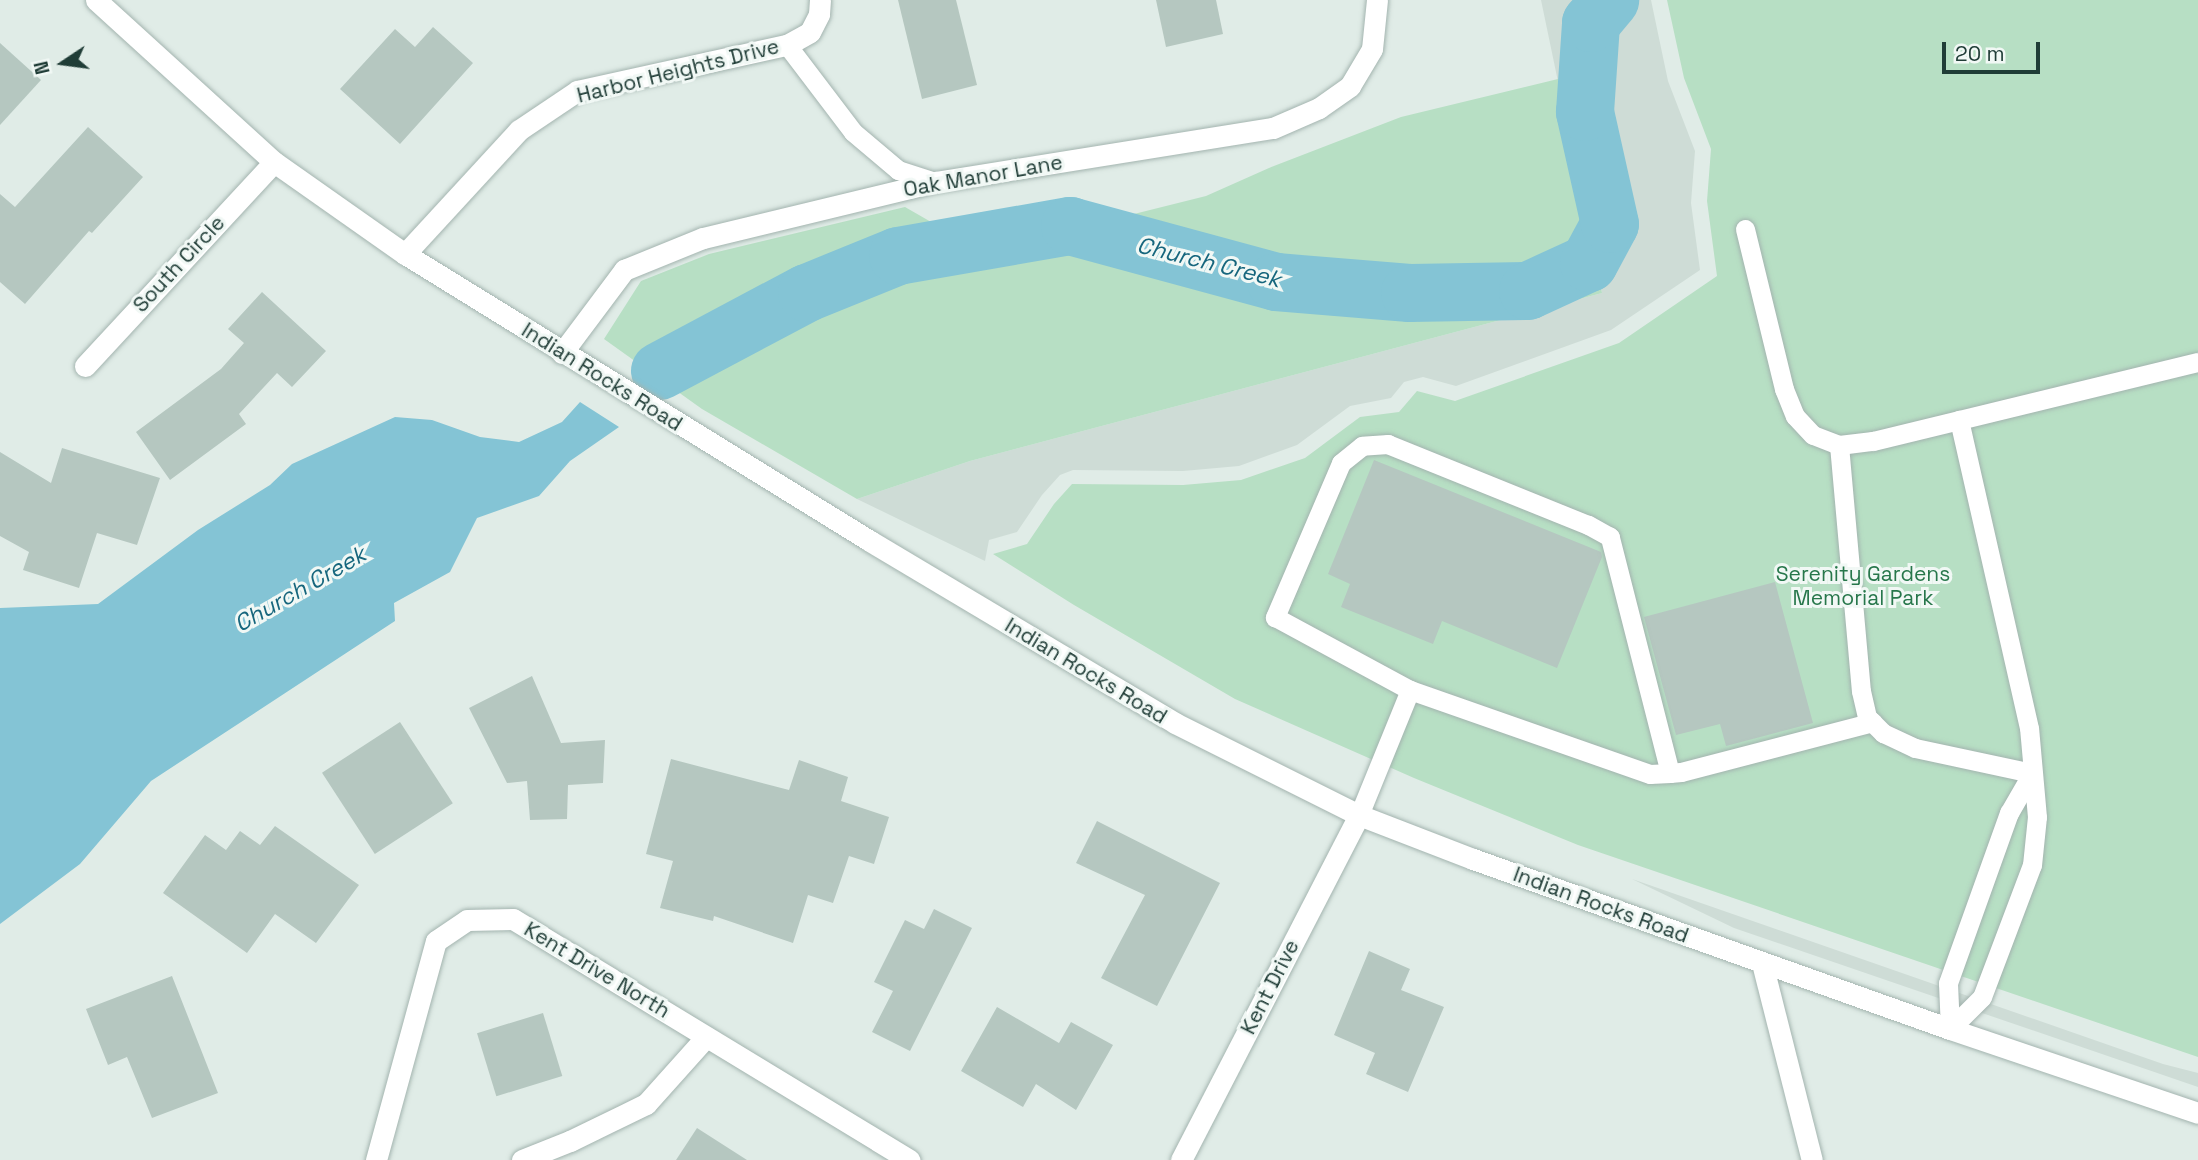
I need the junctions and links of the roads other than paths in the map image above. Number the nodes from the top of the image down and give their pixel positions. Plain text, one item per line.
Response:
1 (96, 0) edge
2 (820, 0) edge
3 (1377, 0) edge
4 (787, 45) junction
5 (274, 162) junction
6 (935, 182) junction
7 (1745, 229) dead end
8 (405, 254) junction
9 (562, 353) junction
10 (2198, 362) edge
11 (85, 366) dead end
12 (1959, 420) junction
13 (1839, 445) junction
14 (1410, 690) junction
15 (1873, 722) junction
16 (1670, 773) junction
17 (2032, 773) junction
18 (1359, 815) junction
19 (1762, 963) junction
20 (1950, 1029) junction
21 (706, 1037) junction
22 (2198, 1113) edge
23 (376, 1160) edge
24 (522, 1160) edge
25 (910, 1160) edge
26 (1181, 1160) edge
27 (1812, 1160) edge

1 - 5 street, Indian Rocks Road
2 - 4 street, Harbor Heights Drive
3 - 6 street, Oak Manor Lane
4 - 6 lane
4 - 8 street, Harbor Heights Drive
5 - 8 street, Indian Rocks Road
5 - 11 street, South Circle
6 - 9 street, Oak Manor Lane
7 - 13 lane
8 - 9 street, Indian Rocks Road
9 - 18 street, Indian Rocks Road
10 - 12 lane
12 - 13 lane
12 - 17 lane
13 - 15 lane
14 - 16 lane
14 - 16 lane
14 - 18 lane
15 - 16 lane
15 - 17 lane
17 - 20 lane
17 - 20 lane
18 - 19 street, Indian Rocks Road
18 - 26 street, Kent Drive
19 - 20 street, Indian Rocks Road
19 - 27 street
20 - 22 street, Indian Rocks Road
21 - 23 street, Kent Drive North
21 - 24 street
21 - 25 street, Kent Drive North

